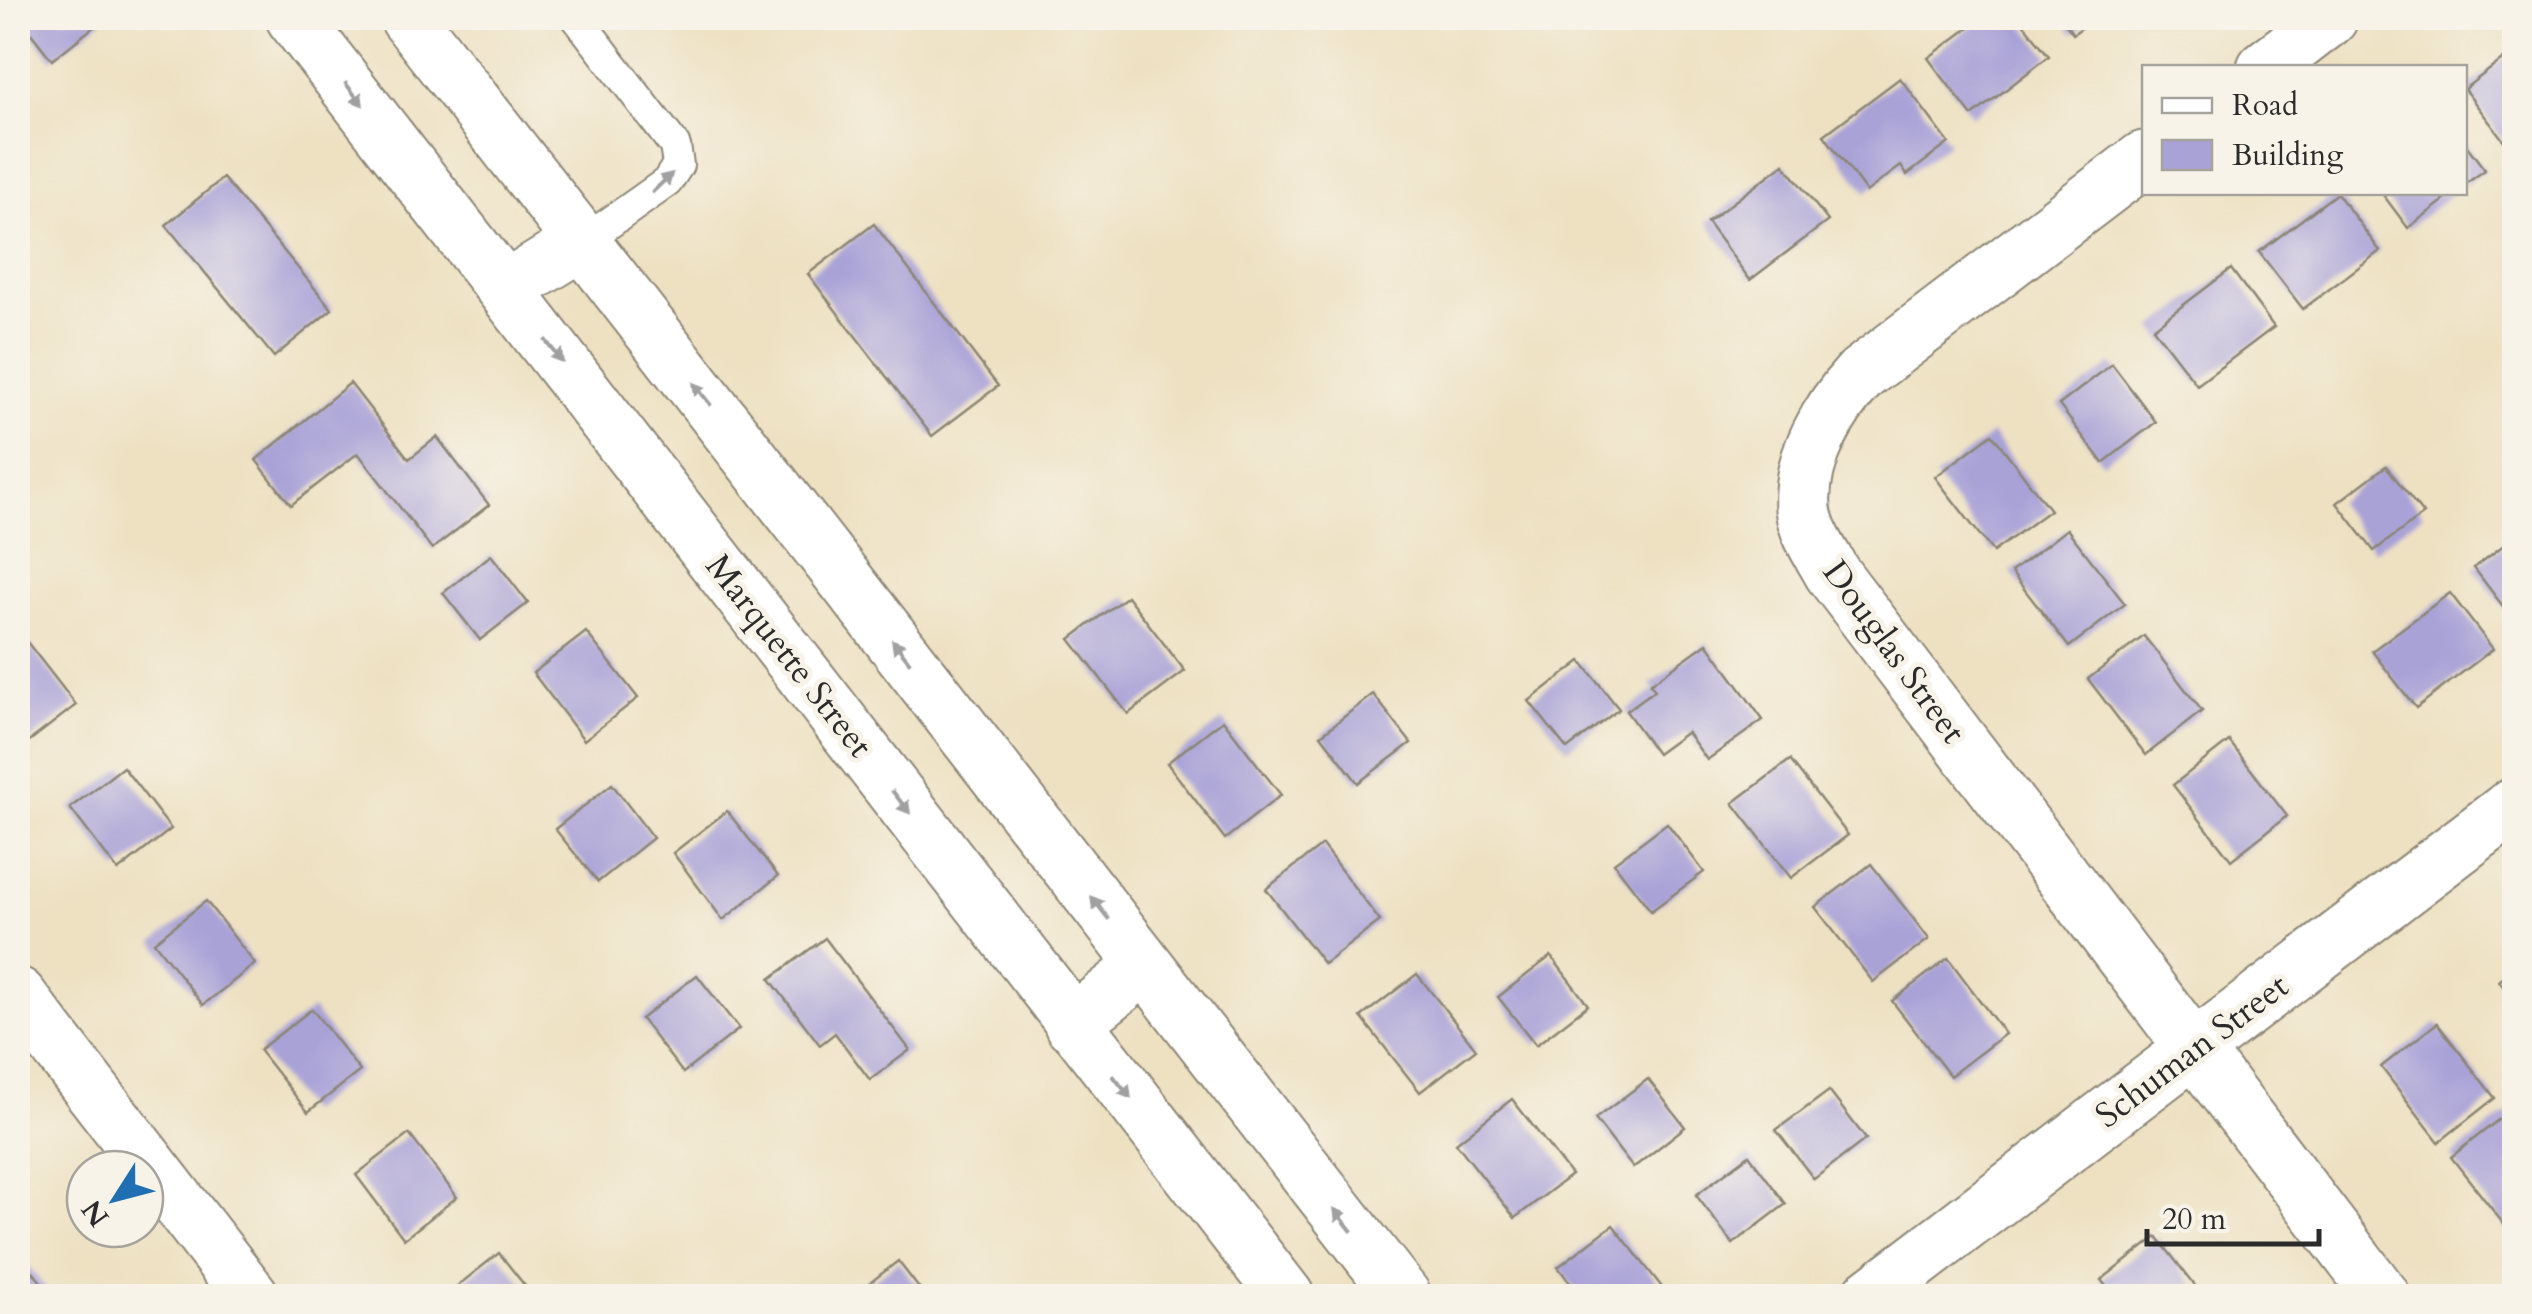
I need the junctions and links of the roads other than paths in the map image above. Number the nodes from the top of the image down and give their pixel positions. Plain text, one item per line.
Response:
1 (294, 18) edge
2 (408, 18) edge
3 (576, 18) edge
4 (2330, 18) edge
5 (2268, 65) edge
6 (2142, 161) edge
7 (584, 241) junction
8 (506, 289) junction
9 (2514, 805) edge
10 (1145, 966) junction
11 (18, 994) edge
12 (1072, 1024) junction
13 (2193, 1049) junction
14 (251, 1296) edge
15 (1286, 1296) edge
16 (1402, 1296) edge
17 (1870, 1296) edge
18 (2382, 1296) edge

1 -> 8 street, Marquette Street
2 - 7 street
7 -> 3 lane
4 - 5 street
6 - 13 street, Douglas Street
7 - 8 street
10 -> 7 street
8 -> 12 street, Marquette Street
9 - 13 street, Schuman Street
10 - 12 street
16 -> 10 street
11 - 14 street
12 -> 15 street, Marquette Street
13 - 17 street, Schuman Street
13 - 18 street, Douglas Street

